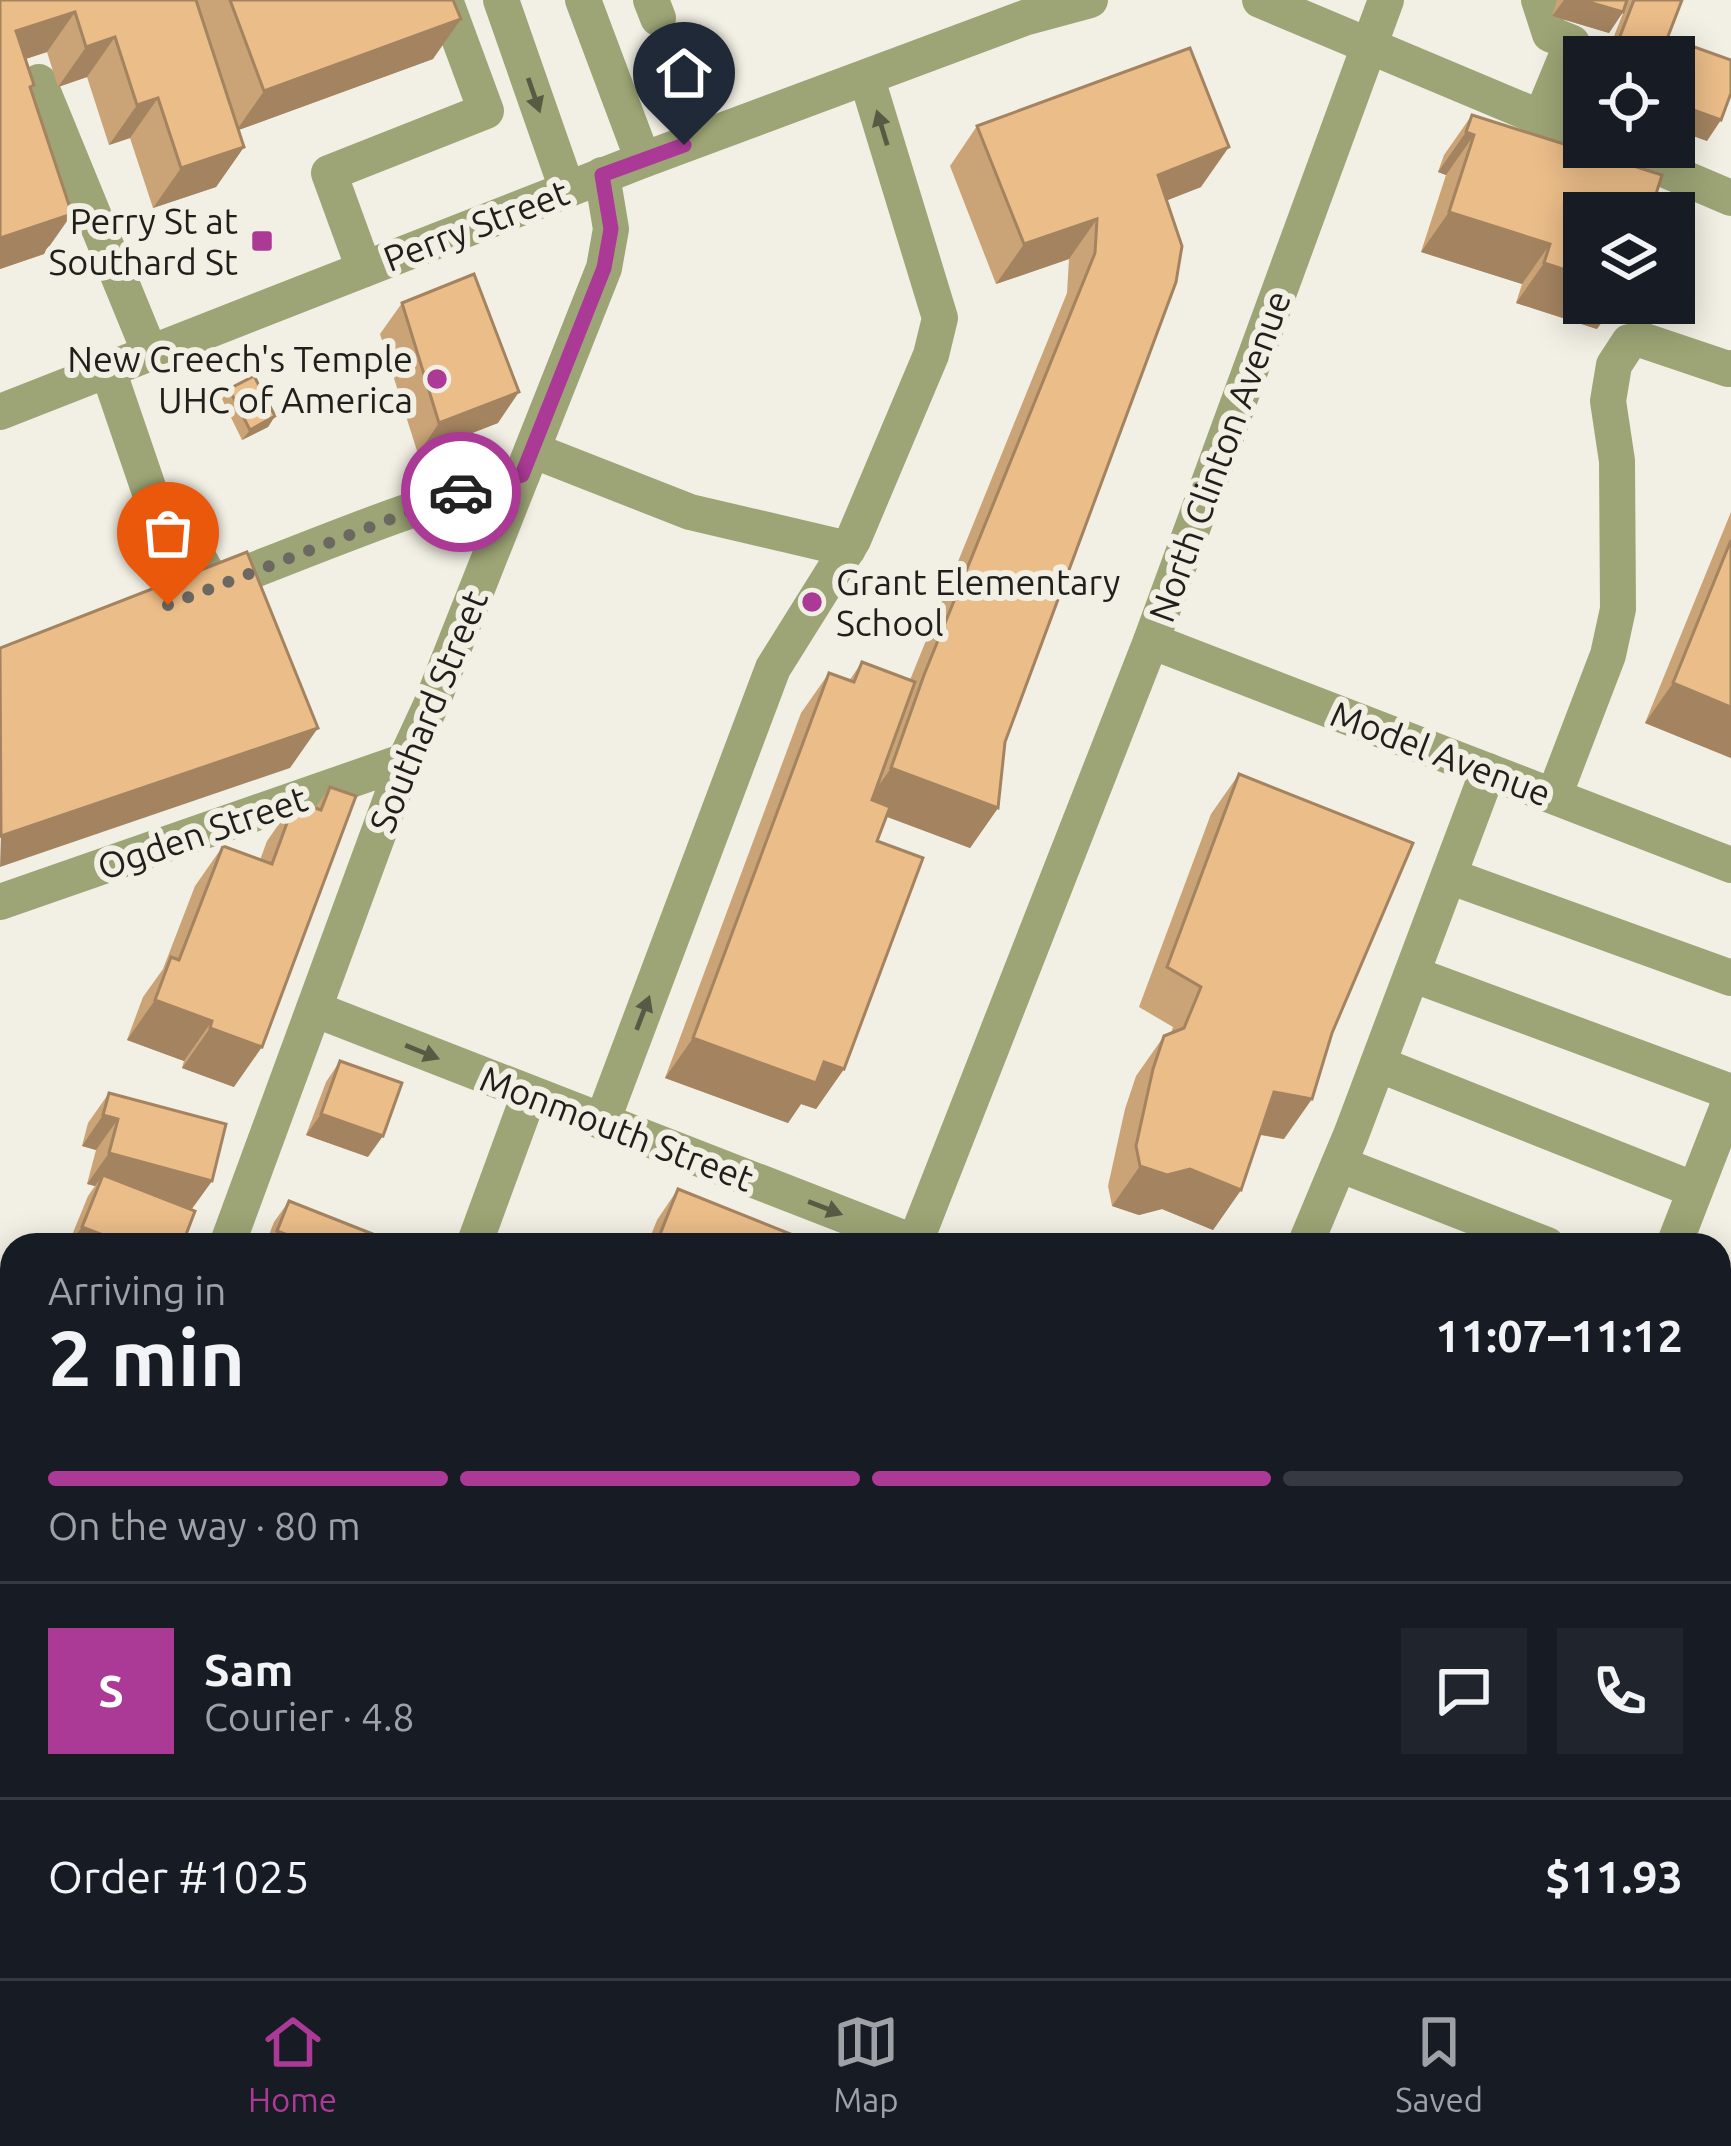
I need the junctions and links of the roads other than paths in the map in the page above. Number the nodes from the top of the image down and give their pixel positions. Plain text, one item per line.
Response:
1 (445, 0) edge
2 (500, 0) edge
3 (583, 0) edge
4 (1090, 0) edge
5 (1260, 0) edge
6 (1386, 0) edge
7 (1539, 0) edge
8 (995, 14) edge
9 (1370, 45) junction
10 (867, 79) junction
11 (40, 82) dead end
12 (1541, 118) junction
13 (1563, 127) edge
14 (643, 160) junction
15 (1660, 168) edge
16 (602, 175) junction
17 (567, 189) junction
18 (1731, 198) edge
19 (364, 269) junction
20 (150, 353) junction
21 (1731, 368) edge
22 (108, 370) junction
23 (0, 412) edge
24 (527, 462) junction
25 (848, 549) junction
26 (1150, 641) junction
27 (405, 761) junction
28 (1488, 771) junction
29 (1554, 796) junction
30 (1731, 865) edge
31 (1449, 876) junction
32 (0, 902) edge
33 (1412, 974) junction
34 (1731, 978) edge
35 (314, 1009) junction
36 (1378, 1064) junction
37 (529, 1095) junction
38 (1731, 1095) edge
39 (602, 1122) junction
40 (1339, 1164) junction
41 (1695, 1190) junction
42 (231, 1233) edge
43 (478, 1233) edge
44 (889, 1233) edge
45 (921, 1233) edge
46 (1310, 1233) edge
47 (1516, 1233) edge
48 (1679, 1233) edge

1 - 19 street
2 -> 17 street
3 - 14 street
4 - 8 street, Perry Street
5 - 9 street
6 - 9 street, North Clinton Avenue
7 - 12 street
8 - 10 street, Perry Street
9 - 12 street
9 - 26 street, North Clinton Avenue
10 - 14 street, Perry Street
25 -> 10 street
11 - 20 street
12 - 13 street
14 - 16 street, Perry Street
15 - 18 street
16 - 17 street, Perry Street
16 - 24 street, Southard Street
17 - 19 street, Perry Street
19 - 20 street, Perry Street
20 - 22 street, Perry Street
21 - 29 street
22 - 23 street, Perry Street
22 - 24 street
24 - 25 street
24 - 27 street, Southard Street
39 -> 25 street
26 - 28 street, Model Avenue
26 - 45 street, North Clinton Avenue
27 - 32 street, Ogden Street
27 - 35 street, Southard Street
28 - 29 street, Model Avenue
28 - 31 street
29 - 30 street, Model Avenue
31 - 33 street
31 - 34 street
33 - 36 street
33 - 38 street
35 -> 37 street, Monmouth Street
35 - 42 street, Southard Street
36 - 40 street
36 - 41 street
37 - 39 street, Monmouth Street
37 - 43 street
38 - 41 street
39 -> 44 street, Monmouth Street
40 - 46 street
40 - 47 street
41 - 48 street

